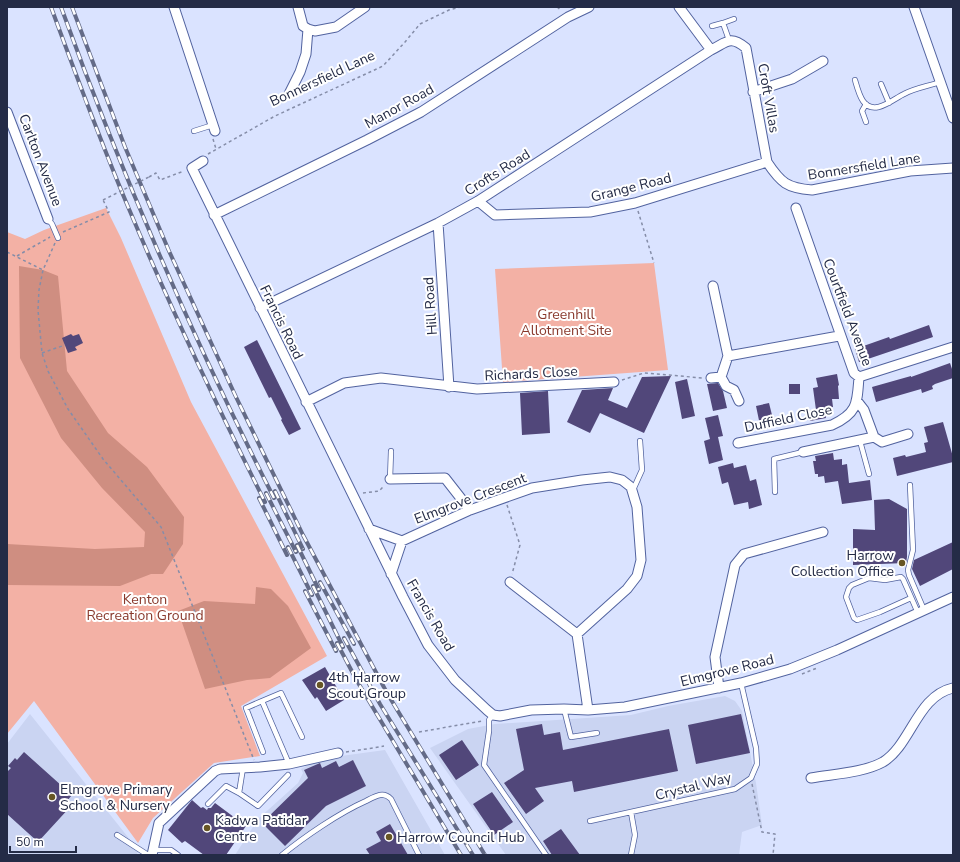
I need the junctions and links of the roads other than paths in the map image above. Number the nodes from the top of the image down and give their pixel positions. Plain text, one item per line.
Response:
1 (174, 7) edge
2 (298, 7) edge
3 (365, 7) edge
4 (589, 7) edge
5 (679, 7) edge
6 (914, 7) edge
7 (734, 19) dead end
8 (723, 23) junction
9 (712, 26) dead end
10 (308, 29) junction
11 (734, 41) junction
12 (710, 50) junction
13 (823, 61) dead end
14 (855, 80) dead end
15 (940, 82) junction
16 (881, 84) dead end
17 (753, 92) junction
18 (289, 94) dead end
19 (889, 103) junction
20 (866, 104) junction
21 (7, 112) edge
22 (953, 118) edge
23 (866, 122) dead end
24 (214, 128) joint
25 (194, 131) dead end
26 (205, 158) road end
27 (766, 162) junction
28 (953, 168) edge
29 (478, 202) junction
30 (796, 208) dead end
31 (214, 215) junction
32 (48, 219) joint
33 (438, 223) junction
34 (57, 235) road end
35 (713, 286) dead end
36 (260, 308) junction
37 (840, 336) junction
38 (953, 347) edge
39 (728, 356) junction
40 (721, 377) junction
41 (859, 377) junction
42 (711, 378) road end
43 (614, 382) road end
44 (449, 387) junction
45 (739, 401) dead end
46 (857, 401) junction
47 (306, 402) junction
48 (908, 434) dead end
49 (874, 437) junction
50 (640, 441) dead end
51 (860, 441) junction
52 (738, 443) dead end
53 (391, 451) dead end
54 (803, 452) joint
55 (869, 474) dead end
56 (390, 479) joint
57 (910, 485) dead end
58 (632, 492) junction
59 (775, 492) dead end
60 (470, 510) junction
61 (369, 529) junction
62 (823, 532) dead end
63 (402, 541) junction
64 (391, 574) junction
65 (510, 582) road end
66 (953, 597) edge
67 (911, 598) junction
68 (921, 612) junction
69 (577, 634) junction
70 (741, 683) junction
71 (719, 688) junction
72 (953, 688) edge
73 (262, 702) junction
74 (564, 709) junction
75 (588, 710) junction
76 (491, 718) junction
77 (597, 733) dead end
78 (302, 737) dead end
79 (263, 752) dead end
80 (338, 752) road end
81 (288, 764) junction
82 (243, 768) junction
83 (288, 775) dead end
84 (811, 778) dead end
85 (239, 793) junction
86 (208, 804) dead end
87 (631, 812) junction
88 (590, 821) dead end
89 (117, 835) dead end
90 (151, 853) edge
91 (178, 855) edge
92 (282, 855) edge
93 (419, 855) edge
94 (546, 855) edge
95 (631, 855) edge

1 - 24 street
2 - 10 street
3 - 10 street
4 - 31 street, Manor Road
5 - 12 street
6 - 15 street
7 - 8 lane
8 - 9 lane
8 - 11 lane
10 - 18 street
11 - 12 street, Crofts Road
11 - 17 street, Croft Villas
12 - 29 street, Crofts Road
13 - 17 street
14 - 20 lane
15 - 19 lane
15 - 22 street
16 - 19 lane
17 - 27 street, Croft Villas
19 - 20 lane
20 - 23 lane
21 - 32 street, Carlton Avenue
24 - 25 lane
26 - 31 street, Francis Road
27 - 28 street, Bonnersfield Lane
27 - 29 street, Grange Road
29 - 33 street, Crofts Road
30 - 37 street, Courtfield Avenue
31 - 36 street, Francis Road
32 - 34 lane
33 - 36 street, Crofts Road
33 - 44 street, Hill Road
35 - 39 street
36 - 47 street, Francis Road
37 - 39 street
37 - 41 street, Courtfield Avenue
38 - 41 street, Courtfield Avenue
39 - 40 street
40 - 42 street
40 - 45 street
41 - 46 street, Duffield Close
43 - 44 street, Richards Close
44 - 47 street, Richards Close
46 - 49 street
46 - 52 street, Duffield Close
47 - 61 street, Francis Road
48 - 49 street
49 - 51 street
50 - 58 lane
51 - 54 street
51 - 55 lane
53 - 56 lane
54 - 59 lane
56 - 60 street
57 - 68 lane
58 - 60 street, Elmgrove Crescent
58 - 69 street
60 - 63 street, Elmgrove Crescent
61 - 63 street, Elmgrove Crescent
61 - 64 street, Francis Road
62 - 71 street
63 - 64 street, Elmgrove Crescent
64 - 76 street, Francis Road
65 - 69 street
66 - 68 street, Elmgrove Road
67 - 67 lane
67 - 68 lane
68 - 70 street, Elmgrove Road
69 - 75 street
70 - 71 street, Elmgrove Road
70 - 87 lane, Crystal Way
71 - 75 street, Elmgrove Road
72 - 84 street
73 - 78 lane
73 - 79 lane
73 - 81 lane
74 - 75 street, Elmgrove Road
74 - 76 street, Elmgrove Road
74 - 77 lane
76 - 94 lane
80 - 81 street
81 - 82 street
82 - 85 lane
82 - 90 street
83 - 85 lane
85 - 86 lane
87 - 88 lane, Crystal Way
87 - 95 lane
89 - 90 lane
90 - 91 lane
92 - 93 lane

